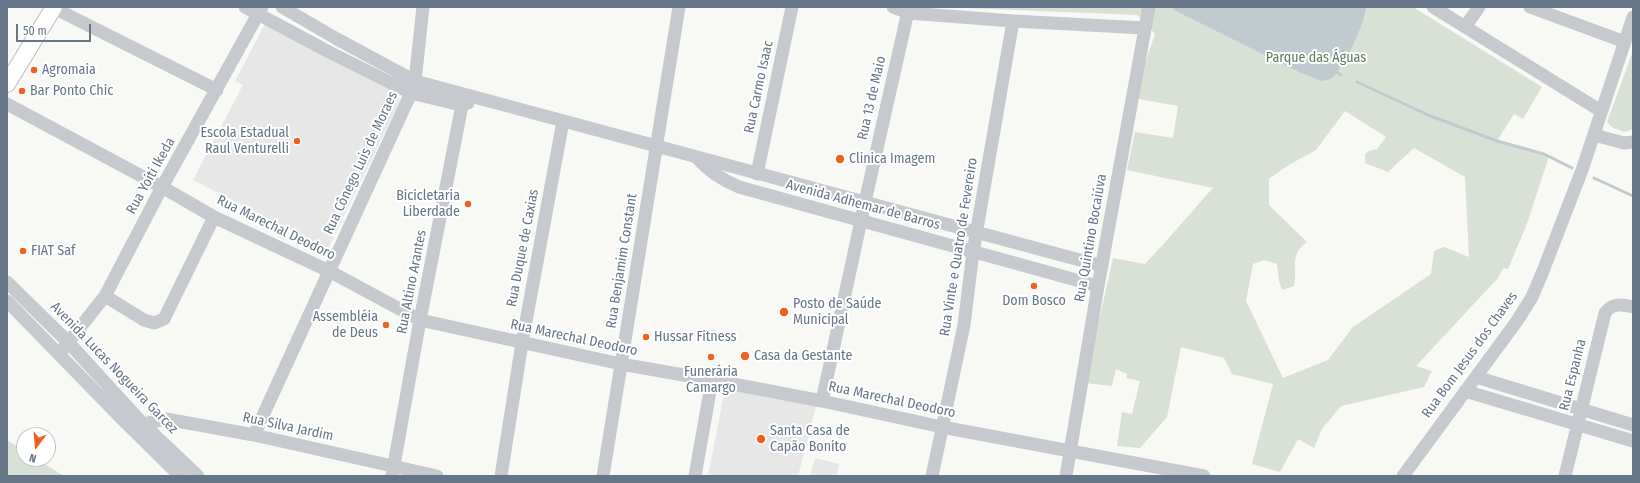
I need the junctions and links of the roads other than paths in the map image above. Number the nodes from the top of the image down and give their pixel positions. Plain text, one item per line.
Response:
1 (53, 7) edge
2 (245, 7) edge
3 (282, 7) edge
4 (423, 7) edge
5 (679, 7) edge
6 (792, 7) edge
7 (893, 7) edge
8 (1149, 7) edge
9 (1433, 7) edge
10 (1479, 7) edge
11 (1530, 7) edge
12 (909, 10) edge
13 (260, 11) edge
14 (1633, 17) edge
15 (1013, 21) junction
16 (1465, 27) junction
17 (1145, 28) junction
18 (337, 39) junction
19 (1626, 42) junction
20 (329, 52) junction
21 (7, 84) edge
22 (413, 87) junction
23 (217, 90) junction
24 (462, 100) junction
25 (7, 104) edge
26 (1601, 111) junction
27 (563, 121) junction
28 (1594, 134) junction
29 (1633, 142) edge
30 (657, 146) junction
31 (696, 157) junction
32 (757, 174) junction
33 (162, 187) junction
34 (865, 202) junction
35 (214, 217) junction
36 (861, 221) junction
37 (977, 233) junction
38 (973, 252) junction
39 (1102, 266) junction
40 (329, 271) junction
41 (7, 282) edge
42 (1098, 286) junction
43 (105, 296) junction
44 (7, 301) edge
45 (1633, 307) edge
46 (420, 320) junction
47 (69, 343) junction
48 (522, 344) junction
49 (59, 354) junction
50 (621, 364) junction
51 (1476, 377) junction
52 (712, 380) junction
53 (1466, 391) junction
54 (822, 401) junction
55 (1580, 410) junction
56 (1578, 424) junction
57 (1633, 425) edge
58 (138, 426) junction
59 (942, 427) junction
60 (254, 436) junction
61 (1633, 441) edge
62 (1070, 450) junction
63 (1159, 471) edge
64 (393, 472) edge
65 (180, 476) edge
66 (198, 476) edge
67 (437, 476) edge
68 (501, 476) edge
69 (603, 476) edge
70 (695, 476) edge
71 (932, 476) edge
72 (1066, 476) edge
73 (1204, 476) edge
74 (1403, 476) edge
75 (1565, 476) edge

1 - 21 main road
1 - 23 street
2 - 13 street
3 - 18 street
4 - 22 street, Rua Cônego Luis de Moraes
5 - 30 street, Rua Benjamim Constant
6 - 32 street, Rua Carmo Isaac
7 - 12 street
8 - 17 street, Rua Quintino Bocaiúva
9 - 16 street
10 - 16 street
11 - 19 street
12 - 15 street
12 - 34 street, Rua 13 de Maio
13 - 20 street
13 - 23 street, Rua Yoiti Ikeda
14 - 19 street, Rua Bom Jesus dos Chaves
15 - 17 street
15 - 37 street, Rua Vinte e Quatro de Fevereiro
16 - 26 street
17 - 39 street, Rua Quintino Bocaiúva
18 - 20 street
18 - 22 street
19 - 26 street, Rua Bom Jesus dos Chaves
20 - 22 street
22 - 24 street
22 - 40 street, Rua Cônego Luis de Moraes
23 - 33 street, Rua Yoiti Ikeda
24 - 27 street, Avenida Adhemar de Barros
24 - 46 street, Rua Altino Arantes
25 - 33 street, Rua Marechal Deodoro
26 - 28 street, Rua Bom Jesus dos Chaves
27 - 30 street, Avenida Adhemar de Barros
27 - 48 street, Rua Duque de Caxias
28 - 29 street
28 - 51 street, Rua Bom Jesus dos Chaves
30 - 31 street, Avenida Adhemar de Barros
30 - 50 street, Rua Benjamim Constant
31 - 32 street, Avenida Adhemar de Barros
31 - 36 street, Avenida Adhemar de Barros
32 - 34 street, Avenida Adhemar de Barros
33 - 35 street, Rua Marechal Deodoro
33 - 43 street, Rua Yoiti Ikeda
34 - 36 street, Rua 13 de Maio
34 - 37 street, Avenida Adhemar de Barros
35 - 40 street, Rua Marechal Deodoro
35 - 43 street
36 - 38 street, Avenida Adhemar de Barros
36 - 54 street, Rua 13 de Maio
37 - 38 street, Rua Vinte e Quatro de Fevereiro
37 - 39 street, Avenida Adhemar de Barros
38 - 42 street, Avenida Adhemar de Barros
38 - 59 street, Rua Vinte e Quatro de Fevereiro
39 - 42 street, Rua Quintino Bocaiúva
40 - 46 street, Rua Marechal Deodoro
40 - 60 street, Rua Cônego Luis de Moraes
41 - 47 street, Avenida Lucas Nogueira Garcez
42 - 62 street, Rua Quintino Bocaiúva
43 - 47 street, Rua Yoiti Ikeda
44 - 49 street, Avenida Lucas Nogueira Garcez
45 - 55 street, Rua Espanha
46 - 48 street, Rua Marechal Deodoro
46 - 64 street, Rua Altino Arantes
47 - 49 street, Rua Yoiti Ikeda
47 - 58 street, Avenida Lucas Nogueira Garcez
48 - 50 street, Rua Marechal Deodoro
48 - 68 street, Rua Duque de Caxias
49 - 58 street, Avenida Lucas Nogueira Garcez
50 - 52 street, Rua Marechal Deodoro
50 - 69 street, Rua Benjamim Constant
51 - 53 street, Rua Bom Jesus dos Chaves
51 - 55 street
52 - 54 street, Rua Marechal Deodoro
52 - 70 street
53 - 56 street
53 - 74 street, Rua Bom Jesus dos Chaves
54 - 59 street, Rua Marechal Deodoro
55 - 56 street, Rua Espanha
55 - 57 street
56 - 61 street
56 - 75 street, Rua Espanha
58 - 60 street, Rua Silva Jardim
58 - 65 street, Avenida Lucas Nogueira Garcez
58 - 66 street, Avenida Lucas Nogueira Garcez
59 - 62 street, Rua Marechal Deodoro
59 - 71 street, Rua Vinte e Quatro de Fevereiro
60 - 64 street, Rua Silva Jardim
62 - 63 street, Rua Marechal Deodoro
62 - 72 street, Rua Quintino Bocaiúva
63 - 73 street, Rua Marechal Deodoro
64 - 67 street, Rua Silva Jardim

